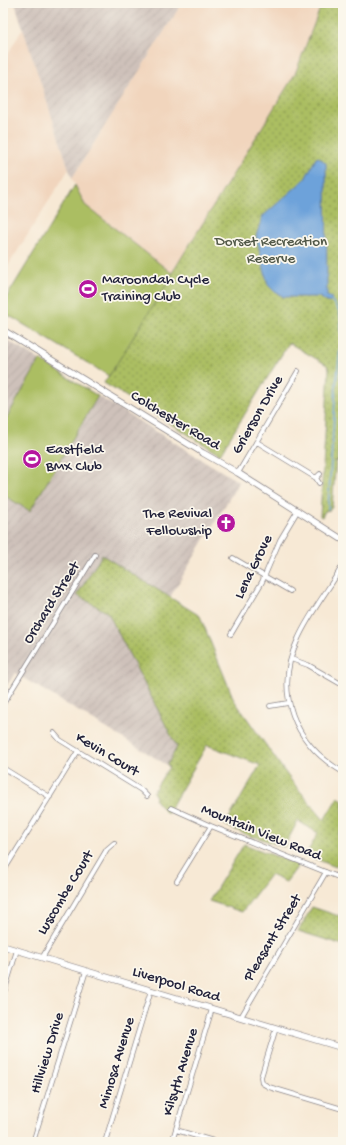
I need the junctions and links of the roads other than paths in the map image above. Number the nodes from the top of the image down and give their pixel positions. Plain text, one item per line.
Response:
1 (3, 330) edge
2 (298, 371) dead end
3 (257, 442) junction
4 (238, 472) junction
5 (320, 474) dead end
6 (316, 478) junction
7 (319, 483) dead end
8 (298, 510) junction
9 (335, 533) junction
10 (343, 536) edge
11 (343, 540) edge
12 (95, 555) dead end
13 (234, 558) dead end
14 (343, 565) edge
15 (265, 576) junction
16 (290, 591) dead end
17 (231, 634) dead end
18 (291, 660) junction
19 (342, 683) edge
20 (288, 703) junction
21 (3, 704) edge
22 (270, 706) dead end
23 (54, 733) dead end
24 (78, 751) junction
25 (3, 768) edge
26 (343, 772) edge
27 (50, 796) junction
28 (147, 796) dead end
29 (171, 808) dead end
30 (211, 826) junction
31 (114, 842) dead end
32 (3, 872) edge
33 (326, 872) junction
34 (343, 879) edge
35 (177, 882) dead end
36 (3, 946) edge
37 (17, 950) junction
38 (42, 958) junction
39 (86, 971) junction
40 (151, 990) junction
41 (3, 996) edge
42 (212, 1008) junction
43 (241, 1017) junction
44 (276, 1028) junction
45 (343, 1048) edge
46 (339, 1108) dead end
47 (176, 1130) junction
48 (33, 1142) edge
49 (105, 1142) edge
50 (172, 1142) edge
51 (217, 1142) edge

1 - 4 main road, Colchester Road
2 - 3 street, Grierson Drive
3 - 4 street, Grierson Drive
3 - 6 street
4 - 8 main road, Colchester Road
5 - 6 street
6 - 7 street
8 - 9 main road, Colchester Road
8 - 15 street, Lena Grove
9 - 10 main road, Colchester Road
9 - 11 main road, Colchester Road
12 - 21 street, Orchard Street
13 - 15 street
14 - 18 street
15 - 16 street
15 - 17 street, Lena Grove
18 - 19 street
18 - 20 street
20 - 22 street
20 - 26 street
23 - 24 street, Kevin Court
24 - 27 street
24 - 28 street, Kevin Court
25 - 27 street
27 - 32 street
29 - 30 street, Mountain View Road
30 - 33 street, Mountain View Road
30 - 35 street
31 - 38 street, Luscombe Court
33 - 34 street, Mountain View Road
33 - 43 street, Pleasant Street
36 - 37 main road, Liverpool Road
37 - 38 main road, Liverpool Road
37 - 41 street
38 - 39 main road, Liverpool Road
39 - 40 main road, Liverpool Road
39 - 48 street, Hillview Drive
40 - 42 main road, Liverpool Road
40 - 49 street, Mimosa Avenue
42 - 43 main road, Liverpool Road
42 - 47 street, Kilsyth Avenue
43 - 44 main road, Liverpool Road
44 - 45 main road, Liverpool Road
44 - 46 street
47 - 50 street, Kilsyth Avenue
47 - 51 street

